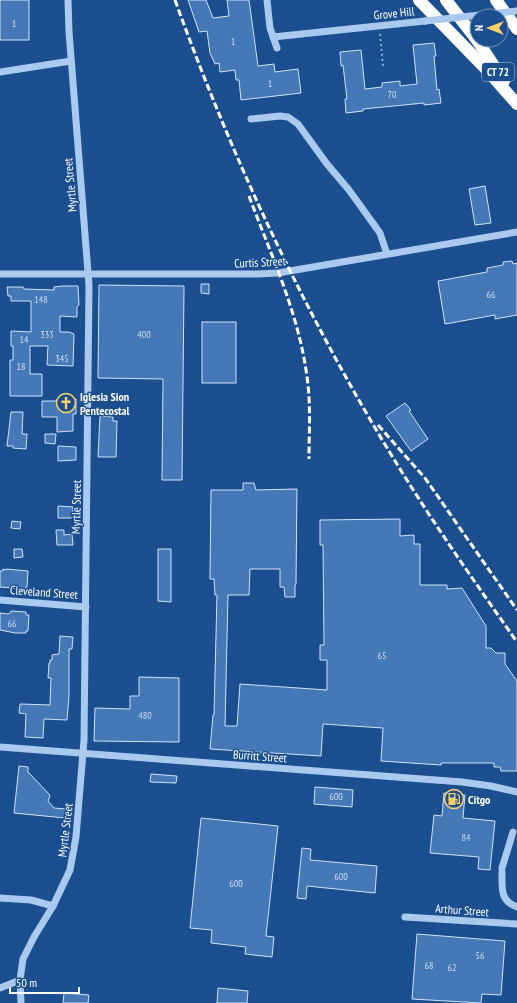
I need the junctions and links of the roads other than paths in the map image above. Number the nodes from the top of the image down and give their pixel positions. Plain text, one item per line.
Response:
1 (68, 0) edge
2 (267, 0) edge
3 (419, 0) edge
4 (446, 0) edge
5 (496, 0) edge
6 (517, 11) edge
7 (517, 29) edge
8 (469, 30) edge
9 (273, 37) junction
10 (277, 48) dead end
11 (482, 48) edge
12 (71, 61) junction
13 (0, 72) edge
14 (517, 105) edge
15 (251, 119) dead end
16 (517, 232) edge
17 (387, 254) junction
18 (0, 274) edge
19 (89, 275) junction
20 (0, 600) edge
21 (86, 607) junction
22 (0, 747) edge
23 (83, 754) junction
24 (517, 792) edge
25 (513, 832) dead end
26 (0, 898) edge
27 (54, 906) junction
28 (517, 907) edge
29 (405, 917) dead end
30 (517, 924) edge
31 (20, 980) junction
32 (0, 988) edge
33 (21, 1003) edge

1 - 12 street, Myrtle Street
2 - 9 street
3 - 14 highway
4 - 8 highway, CT 72
5 - 7 highway
6 - 9 street, Grove Hill, bridge
9 - 10 street
11 - 14 highway, CT 72
12 - 13 street
12 - 19 street, Myrtle Street
15 - 17 street
16 - 17 street, Curtis Street
17 - 19 street, Curtis Street
18 - 19 street, Curtis Street
19 - 21 street, Myrtle Street
20 - 21 street, Cleveland Street
21 - 23 street, Myrtle Street
22 - 23 street, Burritt Street
23 - 24 street, Burritt Street
23 - 27 street, Myrtle Street
25 - 28 street
26 - 27 street
27 - 31 street, Myrtle Street
29 - 30 street, Arthur Street
31 - 32 street
31 - 33 street, Myrtle Street

